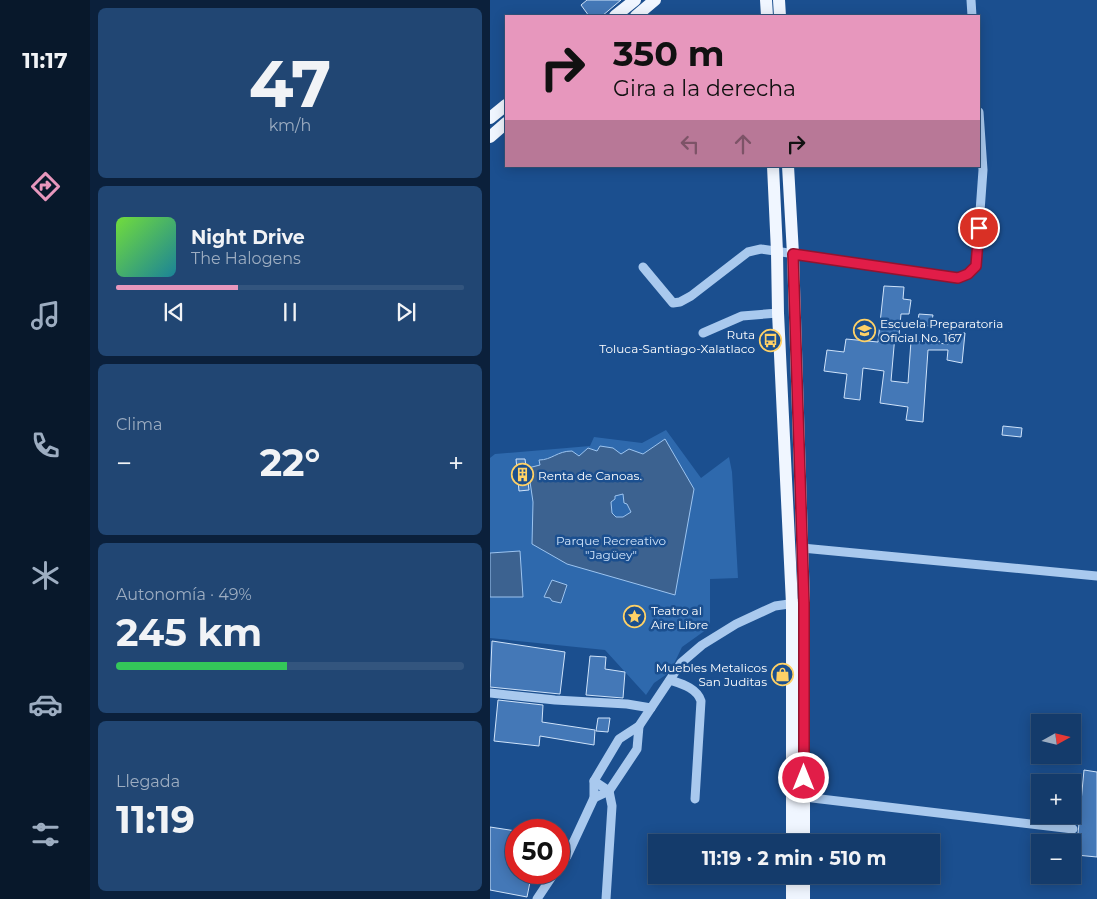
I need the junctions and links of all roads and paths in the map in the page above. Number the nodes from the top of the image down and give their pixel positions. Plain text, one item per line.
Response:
1 (635, 0) edge
2 (656, 0) edge
3 (766, 0) edge
4 (779, 0) edge
5 (971, 0) edge
6 (616, 15) edge
7 (637, 15) edge
8 (767, 15) edge
9 (780, 15) edge
10 (972, 15) edge
11 (505, 106) edge
12 (490, 118) edge
13 (498, 130) edge
14 (980, 135) edge
15 (773, 167) edge
16 (788, 167) edge
17 (777, 252) junction
18 (793, 254) junction
19 (642, 267) dead end
20 (778, 313) junction
21 (703, 333) dead end
22 (802, 548) junction
23 (1097, 576) edge
24 (798, 603) junction
25 (670, 680) junction
26 (490, 693) edge
27 (651, 708) junction
28 (639, 726) junction
29 (594, 781) junction
30 (609, 791) junction
31 (804, 797) junction
32 (594, 798) junction
33 (695, 799) dead end
34 (1073, 830) dead end
35 (792, 834) edge
36 (804, 834) edge
37 (570, 850) edge
38 (547, 884) edge
39 (793, 884) edge
40 (801, 884) edge
41 (537, 899) edge
42 (606, 899) edge
43 (795, 899) edge

1 - 6 main road
2 - 7 main road
3 - 8 main road
4 - 9 main road
5 - 10 street
11 - 12 main road
12 - 13 main road
14 - 18 street
15 - 17 main road
16 - 18 main road
17 - 18 street
17 - 19 street
17 - 20 main road
18 - 22 main road
20 - 21 street
20 - 24 main road
22 - 23 street
22 - 24 main road
24 - 25 street
24 - 31 main road
24 - 35 main road
25 - 27 street
25 - 33 street
26 - 27 street
27 - 28 street
28 - 29 street
28 - 30 street
29 - 30 street
29 - 32 street
30 - 32 street
30 - 42 street
31 - 34 street
31 - 36 main road
32 - 37 street
38 - 41 street
39 - 43 main road
40 - 43 main road

